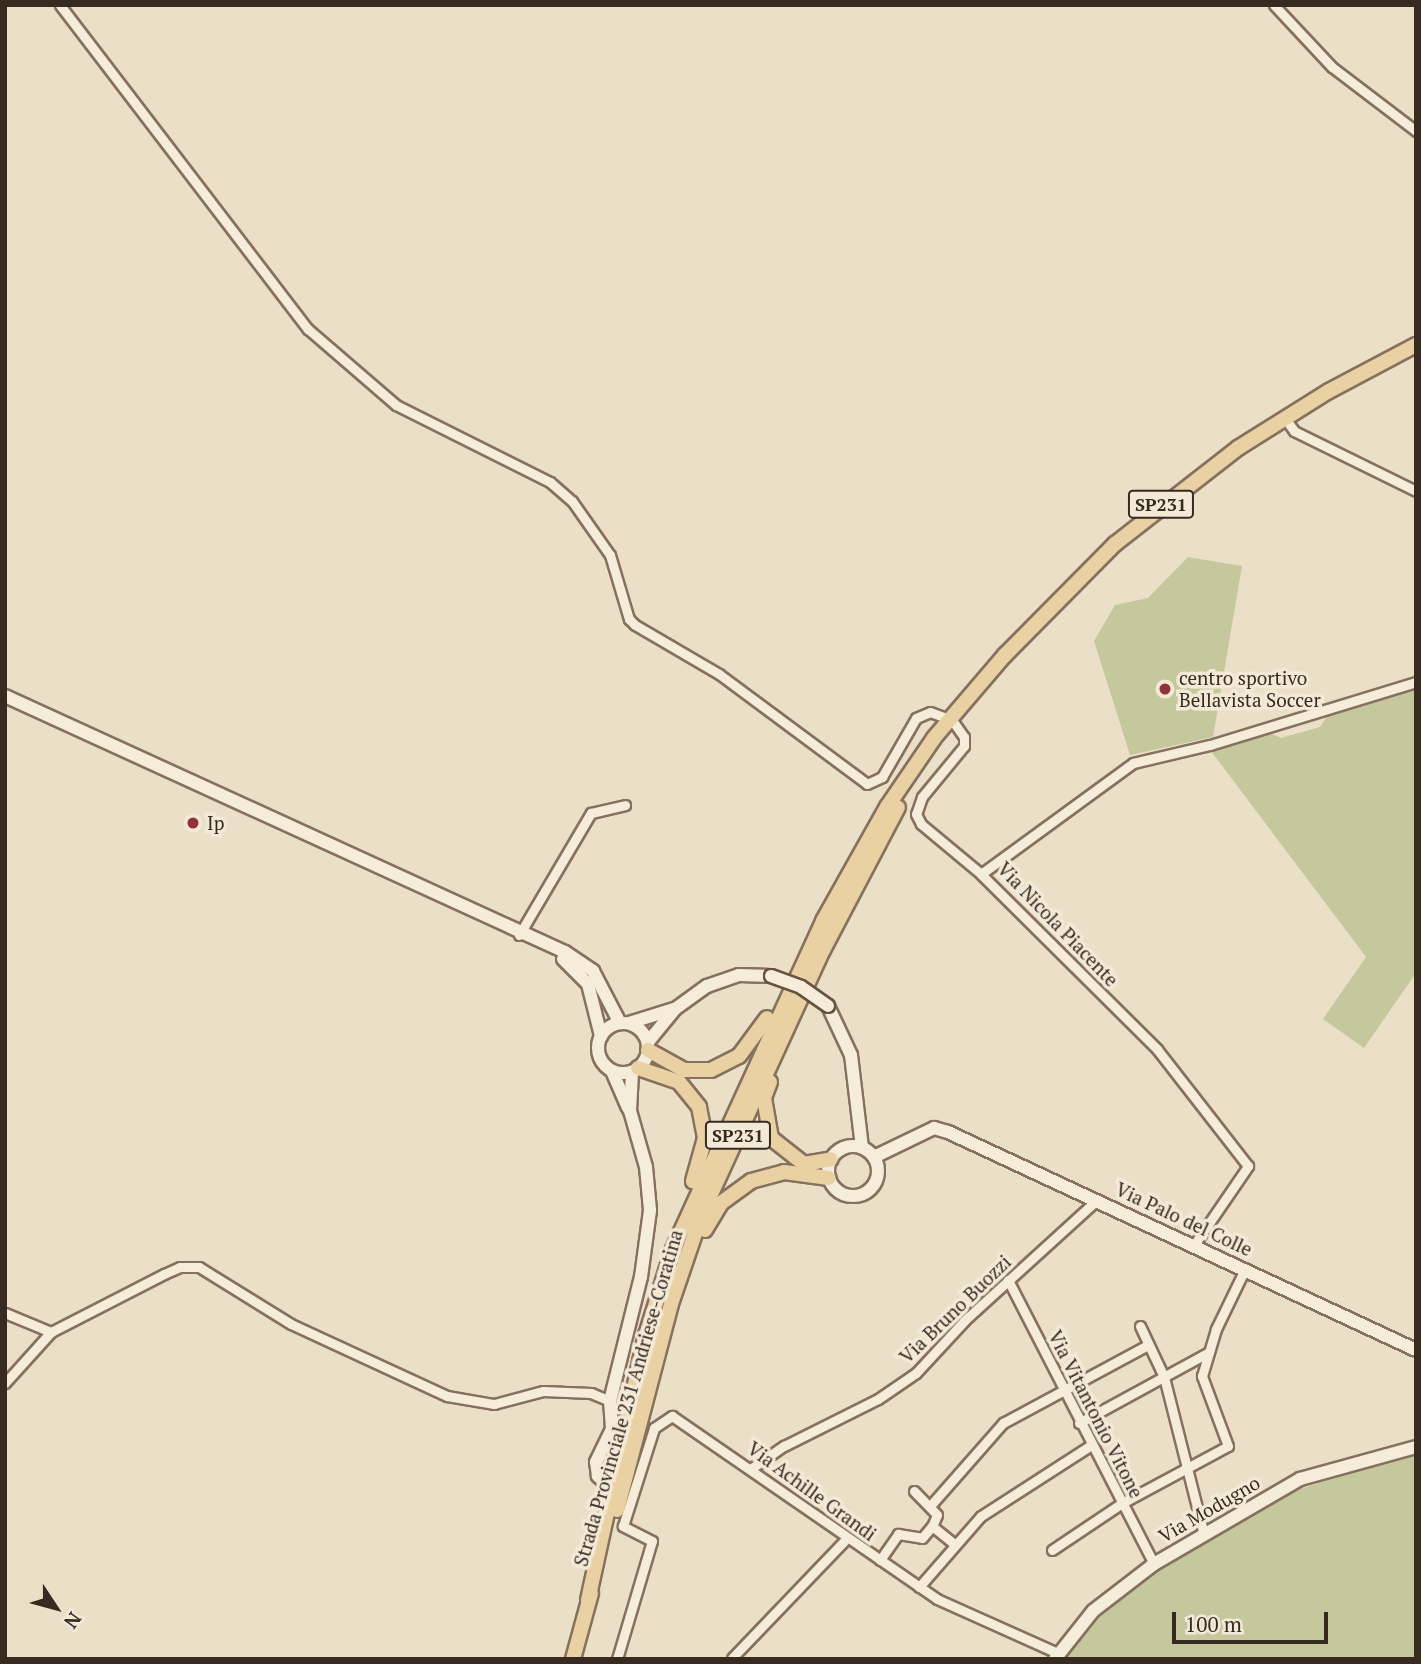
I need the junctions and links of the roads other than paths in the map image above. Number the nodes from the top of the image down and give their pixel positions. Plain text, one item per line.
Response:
1 (60, 5) edge
2 (1274, 5) edge
3 (1416, 131) edge
4 (1416, 345) edge
5 (1284, 417) junction
6 (1416, 491) edge
7 (1416, 682) edge
8 (5, 696) edge
9 (952, 720) junction
10 (625, 806) dead end
11 (850, 867) junction
12 (981, 874) junction
13 (843, 909) junction
14 (519, 934) junction
15 (555, 951) junction
16 (675, 1009) junction
17 (625, 1023) junction
18 (601, 1036) junction
19 (648, 1046) junction
20 (635, 1070) junction
21 (612, 1071) junction
22 (630, 1111) junction
23 (856, 1146) junction
24 (831, 1159) junction
25 (876, 1161) junction
26 (829, 1178) junction
27 (1097, 1200) junction
28 (1194, 1245) junction
29 (1245, 1269) junction
30 (1008, 1280) junction
31 (5, 1313) edge
32 (1140, 1326) dead end
33 (51, 1332) junction
34 (1148, 1345) junction
35 (1416, 1350) edge
36 (1209, 1352) junction
37 (1164, 1377) junction
38 (5, 1383) edge
39 (1062, 1389) junction
40 (649, 1390) junction
41 (610, 1401) junction
42 (629, 1417) junction
43 (1079, 1423) junction
44 (1091, 1445) junction
45 (1416, 1447) edge
46 (631, 1461) junction
47 (1187, 1467) junction
48 (752, 1468) junction
49 (635, 1481) junction
50 (613, 1490) junction
51 (914, 1491) dead end
52 (1122, 1503) junction
53 (929, 1506) junction
54 (932, 1526) junction
55 (1204, 1535) junction
56 (847, 1538) junction
57 (954, 1544) junction
58 (1052, 1550) dead end
59 (880, 1560) junction
60 (1154, 1564) junction
61 (919, 1587) junction
62 (588, 1600) junction
63 (1056, 1656) edge
64 (732, 1658) edge
65 (573, 1659) edge
66 (617, 1659) edge

1 - 9 street
2 - 3 street
4 - 5 main road, Strada Provinciale 231 Andriese-Coratina / SP231
5 - 6 street
5 - 9 main road, Strada Provinciale 231 Andriese-Coratina / SP231
7 - 12 street, Via Nicola Piacente
8 - 14 street
9 - 11 main road, Strada Provinciale 231 Andriese-Coratina / SP231
9 - 12 street
9 - 13 main road, Strada Provinciale 231 Andriese-Coratina / SP231
10 - 14 street
11 - 19 main road
11 - 42 main road, Strada Provinciale 231 Andriese-Coratina / SP231
12 - 28 street, Via Nicola Piacente
13 - 24 main road
13 - 40 main road, Strada Provinciale 231 Andriese-Coratina / SP231
14 - 15 street
15 - 17 street
15 - 18 street
16 - 17 street
16 - 19 street
16 - 23 street, bridge
17 - 18 street
17 - 19 street
18 - 21 street
19 - 20 street
20 - 21 street
20 - 22 street
20 - 42 main road
21 - 22 street
22 - 41 street
23 - 24 street
23 - 25 street
24 - 26 street
25 - 26 street
25 - 27 street, Via Palo del Colle
26 - 40 main road
27 - 28 street, Via Palo del Colle
27 - 30 street, Via Bruno Buozzi
28 - 29 street, Via Palo del Colle
29 - 35 street, Via Palo del Colle
29 - 36 street
30 - 39 street, Via Vitantonio Vitone
30 - 48 street, Via Bruno Buozzi
31 - 33 street
32 - 34 street
33 - 38 street
33 - 41 street
34 - 37 street
34 - 39 street
36 - 37 street
36 - 47 street
37 - 43 street
37 - 47 street
39 - 43 street, Via Vitantonio Vitone
39 - 53 street
40 - 46 main road, Strada Provinciale 231 Andriese-Coratina / SP231
41 - 50 street
42 - 50 main road, Strada Provinciale 231 Andriese-Coratina / SP231
43 - 44 street, Via Vitantonio Vitone
44 - 52 street, Via Vitantonio Vitone
44 - 57 street
45 - 55 street, Via Modugno
46 - 49 street
46 - 62 main road, Strada Provinciale 231 Andriese-Coratina / SP231
47 - 52 street
47 - 55 street
48 - 49 street, Via Achille Grandi
48 - 56 street, Via Achille Grandi
49 - 66 street, Via Achille Grandi
50 - 62 main road, Strada Provinciale 231 Andriese-Coratina / SP231
51 - 53 street
52 - 58 street
52 - 60 street, Via Vitantonio Vitone
53 - 54 street
54 - 57 street
54 - 59 street
55 - 60 street, Via Modugno
56 - 59 street, Via Achille Grandi
56 - 64 street
57 - 61 street
59 - 61 street, Via Achille Grandi
60 - 63 street, Via Modugno
61 - 63 street, Via Achille Grandi
62 - 65 main road, Strada Provinciale 231 Andriese-Coratina / SP231

